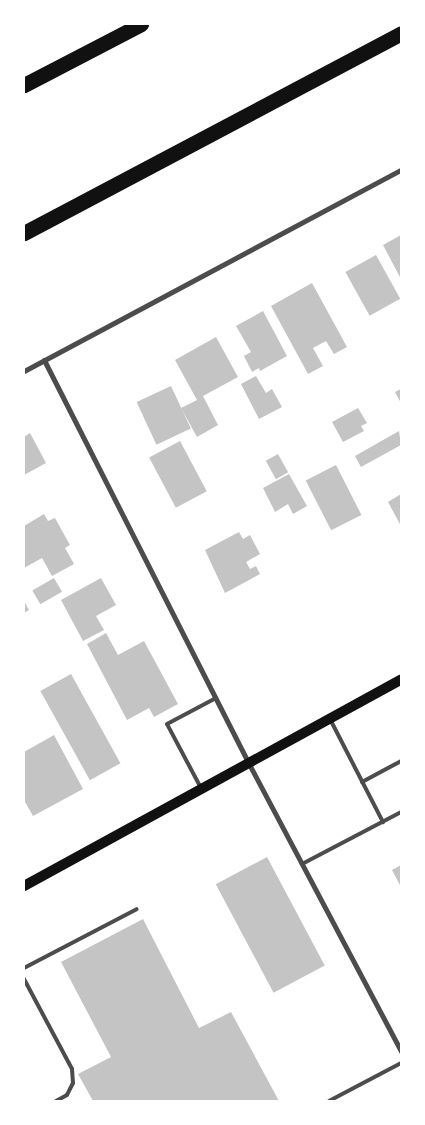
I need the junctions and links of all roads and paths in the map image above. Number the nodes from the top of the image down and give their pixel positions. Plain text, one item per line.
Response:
1 (141, 24) edge
2 (401, 33) edge
3 (24, 85) edge
4 (401, 170) edge
5 (24, 234) edge
6 (44, 360) junction
7 (24, 371) edge
8 (401, 680) edge
9 (216, 698) junction
10 (330, 719) junction
11 (401, 761) edge
12 (249, 764) junction
13 (362, 782) junction
14 (202, 790) junction
15 (401, 812) edge
16 (383, 822) junction
17 (302, 864) junction
18 (24, 886) edge
19 (137, 909) dead end
20 (24, 968) edge
21 (24, 979) edge
22 (401, 1051) edge
23 (401, 1064) edge
24 (56, 1101) edge
25 (329, 1101) edge

1 - 3 highway
2 - 5 highway
4 - 6 street
6 - 7 street
6 - 9 street
8 - 10 main road
9 - 12 street
9 - 14 lane
10 - 12 main road
10 - 13 lane
11 - 13 lane
12 - 14 main road
12 - 17 street
13 - 16 lane
14 - 18 main road
15 - 16 lane
16 - 17 lane
17 - 22 street
19 - 20 lane
21 - 24 lane
23 - 25 lane

